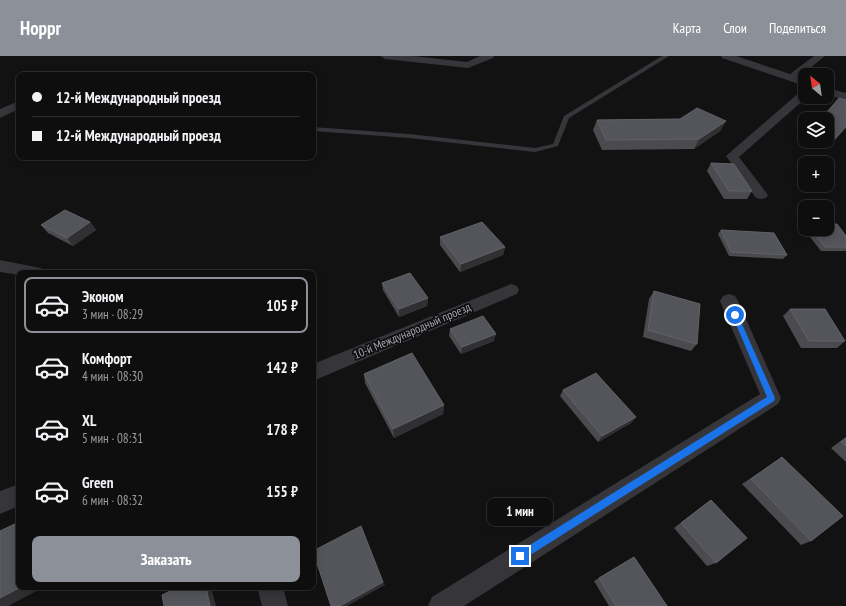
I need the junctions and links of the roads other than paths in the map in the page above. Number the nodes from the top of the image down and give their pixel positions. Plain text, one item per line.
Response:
1 (385, 56) edge
2 (488, 56) edge
3 (666, 56) edge
4 (726, 56) edge
5 (820, 56) edge
6 (792, 78) junction
7 (798, 80) edge
8 (834, 93) edge
9 (846, 97) edge
10 (798, 98) edge
11 (16, 106) edge
12 (0, 114) edge
13 (316, 129) edge
14 (761, 195) dead end
15 (0, 266) edge
16 (23, 270) edge
17 (511, 290) dead end
18 (729, 301) dead end
19 (316, 372) edge
20 (16, 496) edge
21 (0, 503) edge
22 (271, 590) edge
23 (275, 606) edge
24 (441, 606) edge

1 - 2 street
3 - 13 lane
4 - 6 street
5 - 6 street
6 - 7 street
8 - 9 street
10 - 14 street
11 - 12 street
15 - 16 street
17 - 19 street, 10-й Международный проезд
18 - 24 street
20 - 21 street
22 - 23 street

